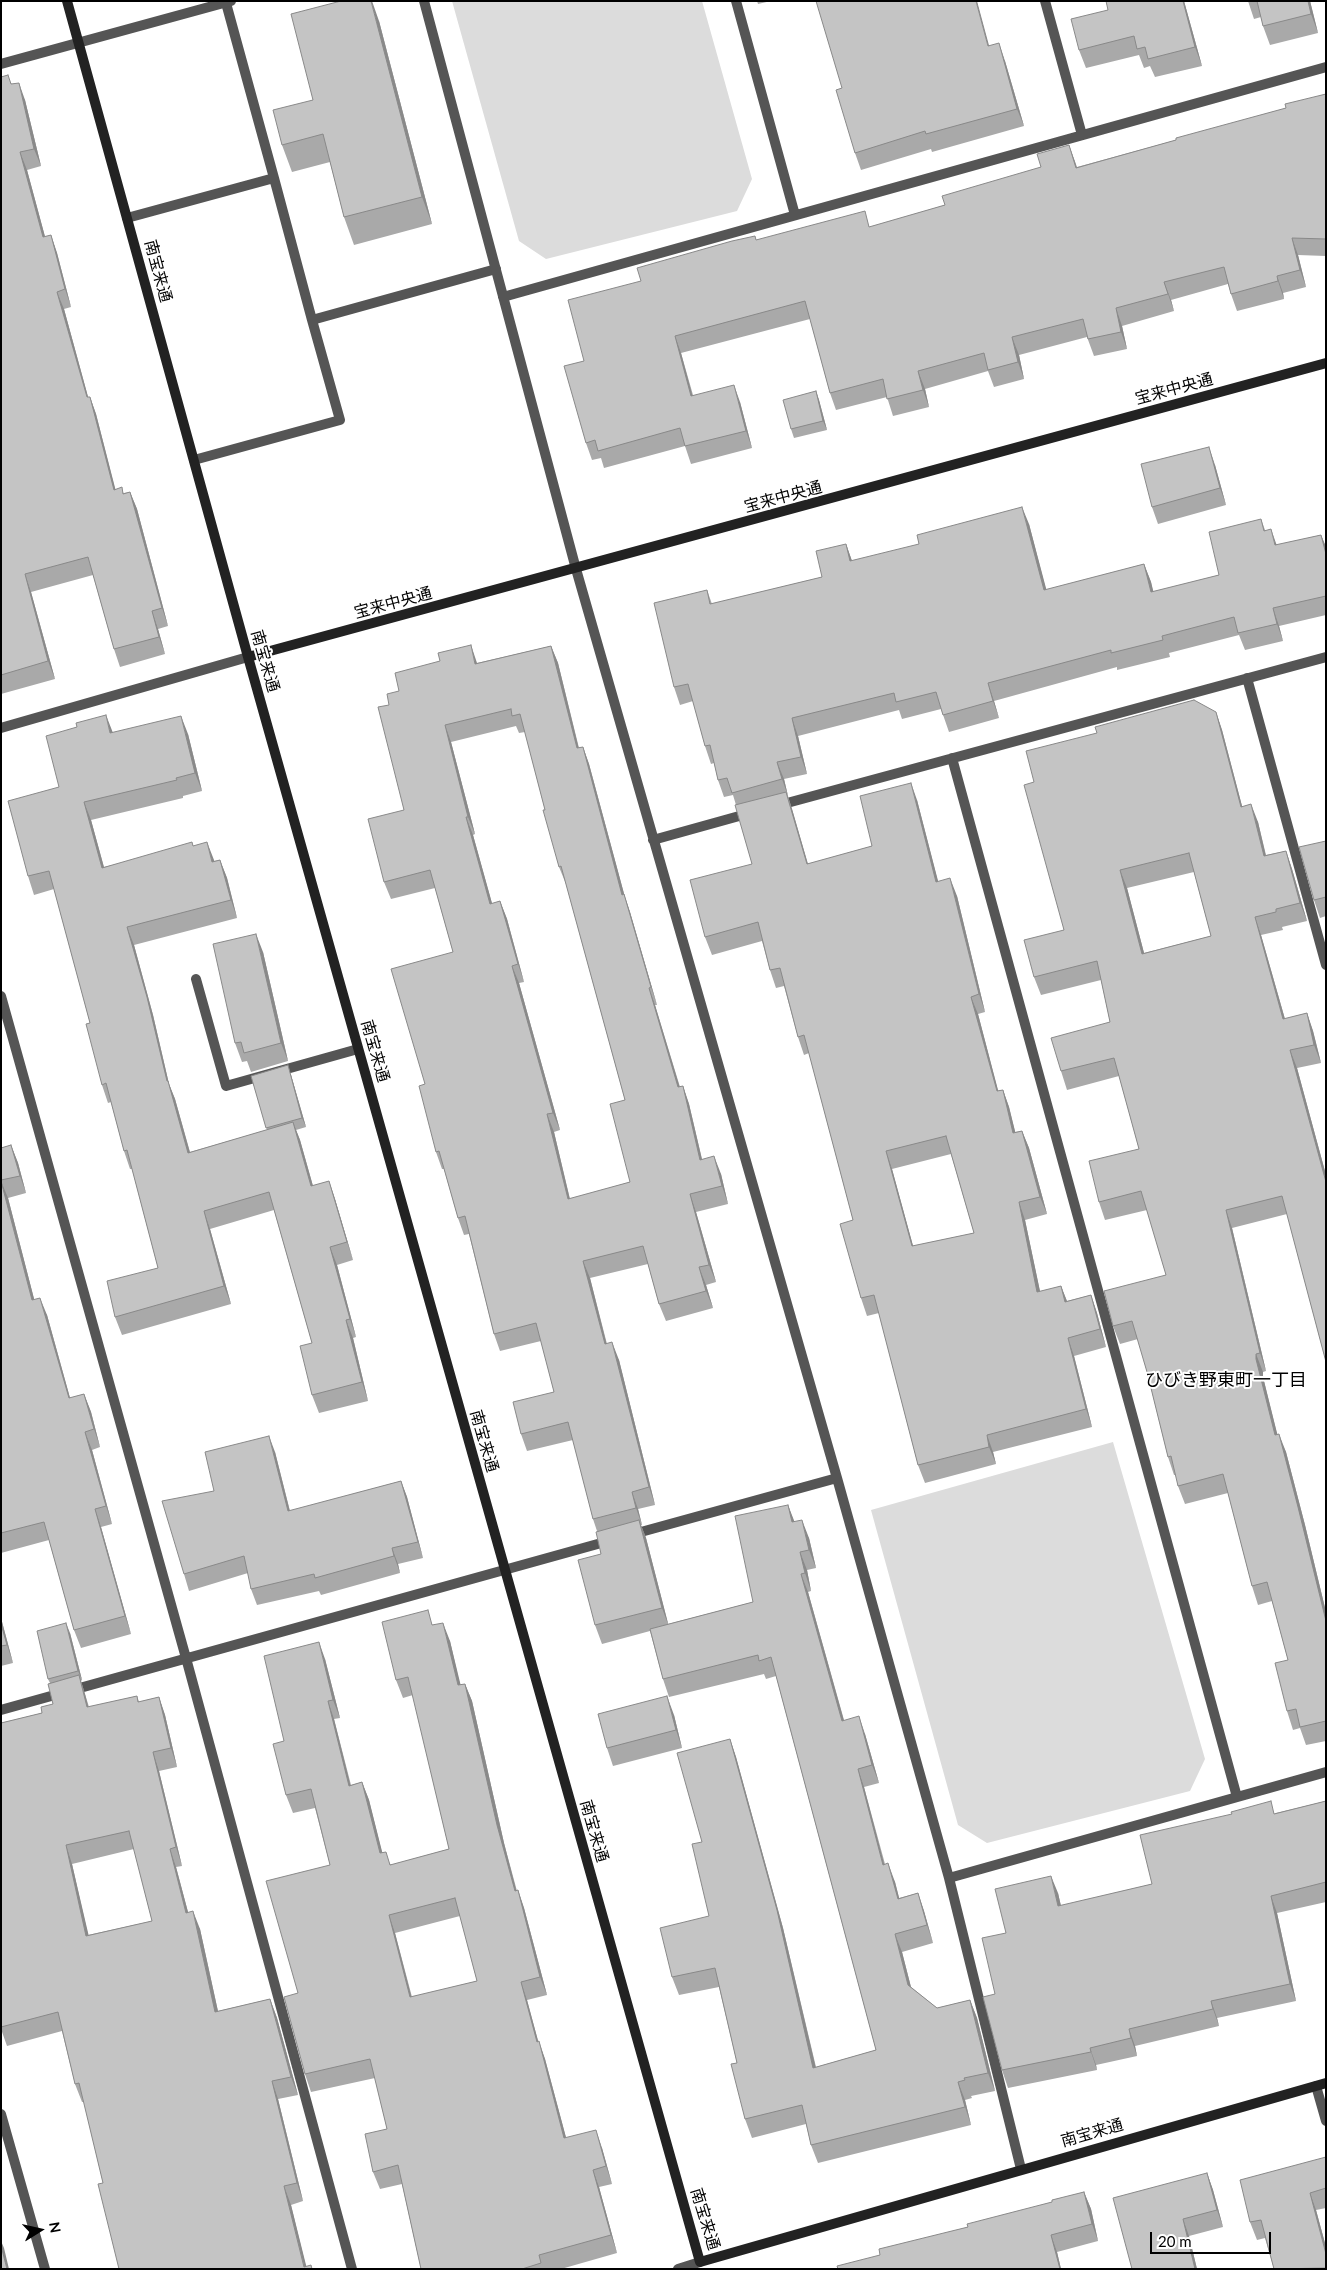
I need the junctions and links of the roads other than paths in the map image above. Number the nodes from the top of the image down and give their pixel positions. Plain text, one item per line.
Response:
1 (67, 1) edge
2 (424, 1) edge
3 (736, 1) edge
4 (1045, 1) edge
5 (228, 2) edge
6 (79, 43) junction
7 (1, 64) edge
8 (1326, 67) edge
9 (1082, 135) junction
10 (274, 178) junction
11 (796, 215) junction
12 (127, 218) junction
13 (496, 269) junction
14 (504, 297) junction
15 (312, 320) junction
16 (1326, 363) edge
17 (194, 460) junction
18 (576, 569) junction
19 (248, 657) junction
20 (1326, 657) edge
21 (1247, 678) junction
22 (1, 728) edge
23 (952, 758) junction
24 (653, 840) junction
25 (1326, 965) edge
26 (196, 978) dead end
27 (1, 996) edge
28 (358, 1049) junction
29 (837, 1478) junction
30 (504, 1569) junction
31 (186, 1658) junction
32 (1, 1710) edge
33 (1326, 1772) edge
34 (1237, 1796) junction
35 (948, 1878) junction
36 (1321, 2085) edge
37 (1, 2114) edge
38 (1326, 2121) edge
39 (1021, 2169) junction
40 (700, 2262) junction
41 (45, 2269) edge
42 (352, 2269) edge
43 (678, 2269) edge

1 - 6 street, 南宝来通
2 - 13 street
3 - 11 street
4 - 9 street
5 - 6 street
5 - 10 street
6 - 7 street
6 - 12 street, 南宝来通
8 - 9 street
9 - 11 street
10 - 12 street
10 - 15 street
11 - 14 street
12 - 17 street, 南宝来通
13 - 14 street
13 - 15 street
14 - 18 street
15 - 17 street
16 - 18 street, 宝来中央通
17 - 19 street, 南宝来通
18 - 19 street, 宝来中央通
18 - 24 street
19 - 22 street
19 - 28 street, 南宝来通
20 - 21 street
21 - 23 street
21 - 25 street
23 - 24 street
23 - 34 street
24 - 29 street
26 - 28 street
27 - 31 street
28 - 30 street, 南宝来通
29 - 30 street
29 - 35 street
30 - 31 street
30 - 40 street, 南宝来通
31 - 32 street
31 - 42 street
33 - 34 street
34 - 35 street
35 - 39 street
36 - 38 street
36 - 39 street, 南宝来通
37 - 41 street
39 - 40 street, 南宝来通
40 - 43 street

